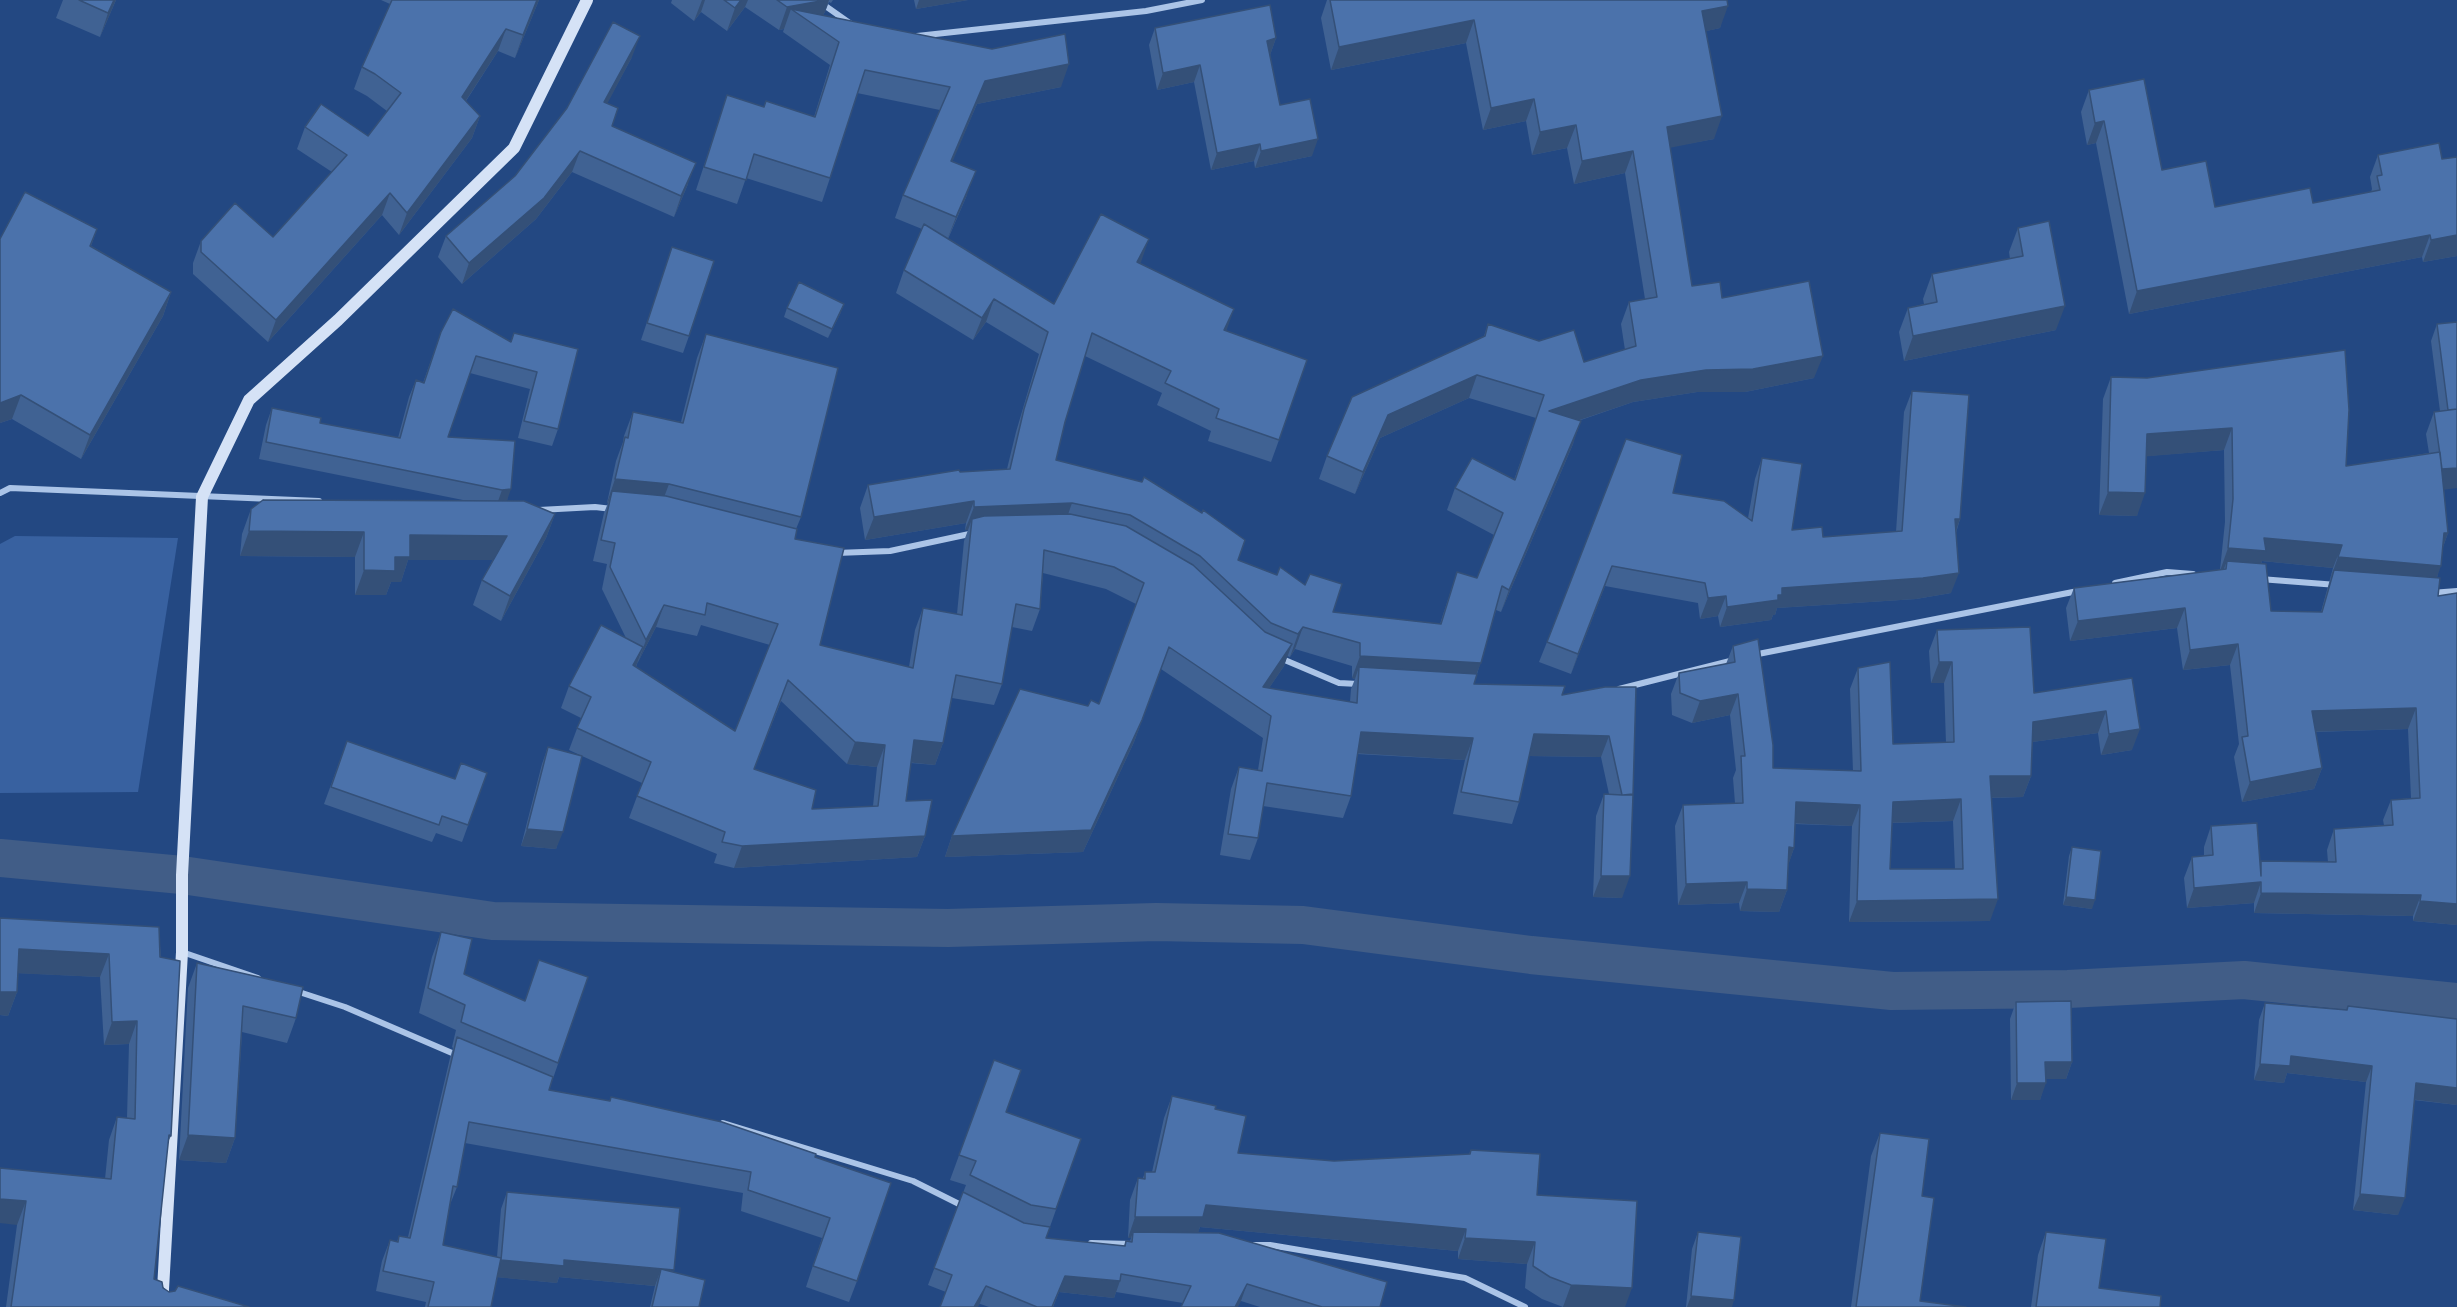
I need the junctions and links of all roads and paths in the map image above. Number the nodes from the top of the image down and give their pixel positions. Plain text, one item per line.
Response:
1 (587, 0) edge
2 (817, 0) edge
3 (1202, 0) edge
4 (855, 26) edge
5 (905, 36) edge
6 (0, 493) edge
7 (202, 497) junction
8 (330, 502) edge
9 (616, 509) edge
10 (529, 510) edge
11 (987, 533) edge
12 (831, 553) edge
13 (2203, 575) edge
14 (2251, 579) edge
15 (2112, 584) edge
16 (2346, 586) edge
17 (2089, 588) edge
18 (2457, 591) edge
19 (2429, 593) edge
20 (1270, 654) edge
21 (1363, 684) edge
22 (1610, 691) edge
23 (182, 952) junction
24 (268, 981) edge
25 (290, 989) edge
26 (461, 1057) edge
27 (710, 1121) edge
28 (977, 1213) edge
29 (1085, 1243) edge
30 (1143, 1244) edge
31 (1247, 1245) edge
32 (162, 1307) edge
33 (1525, 1307) edge

1 - 7 street
2 - 4 street
3 - 5 street
6 - 7 street
7 - 8 street
7 - 23 street
9 - 10 street
11 - 12 street
13 - 15 street
14 - 16 street
17 - 22 street
18 - 19 street
20 - 21 street
23 - 24 street
23 - 32 street
25 - 26 street
27 - 28 street
29 - 30 street
31 - 33 street

